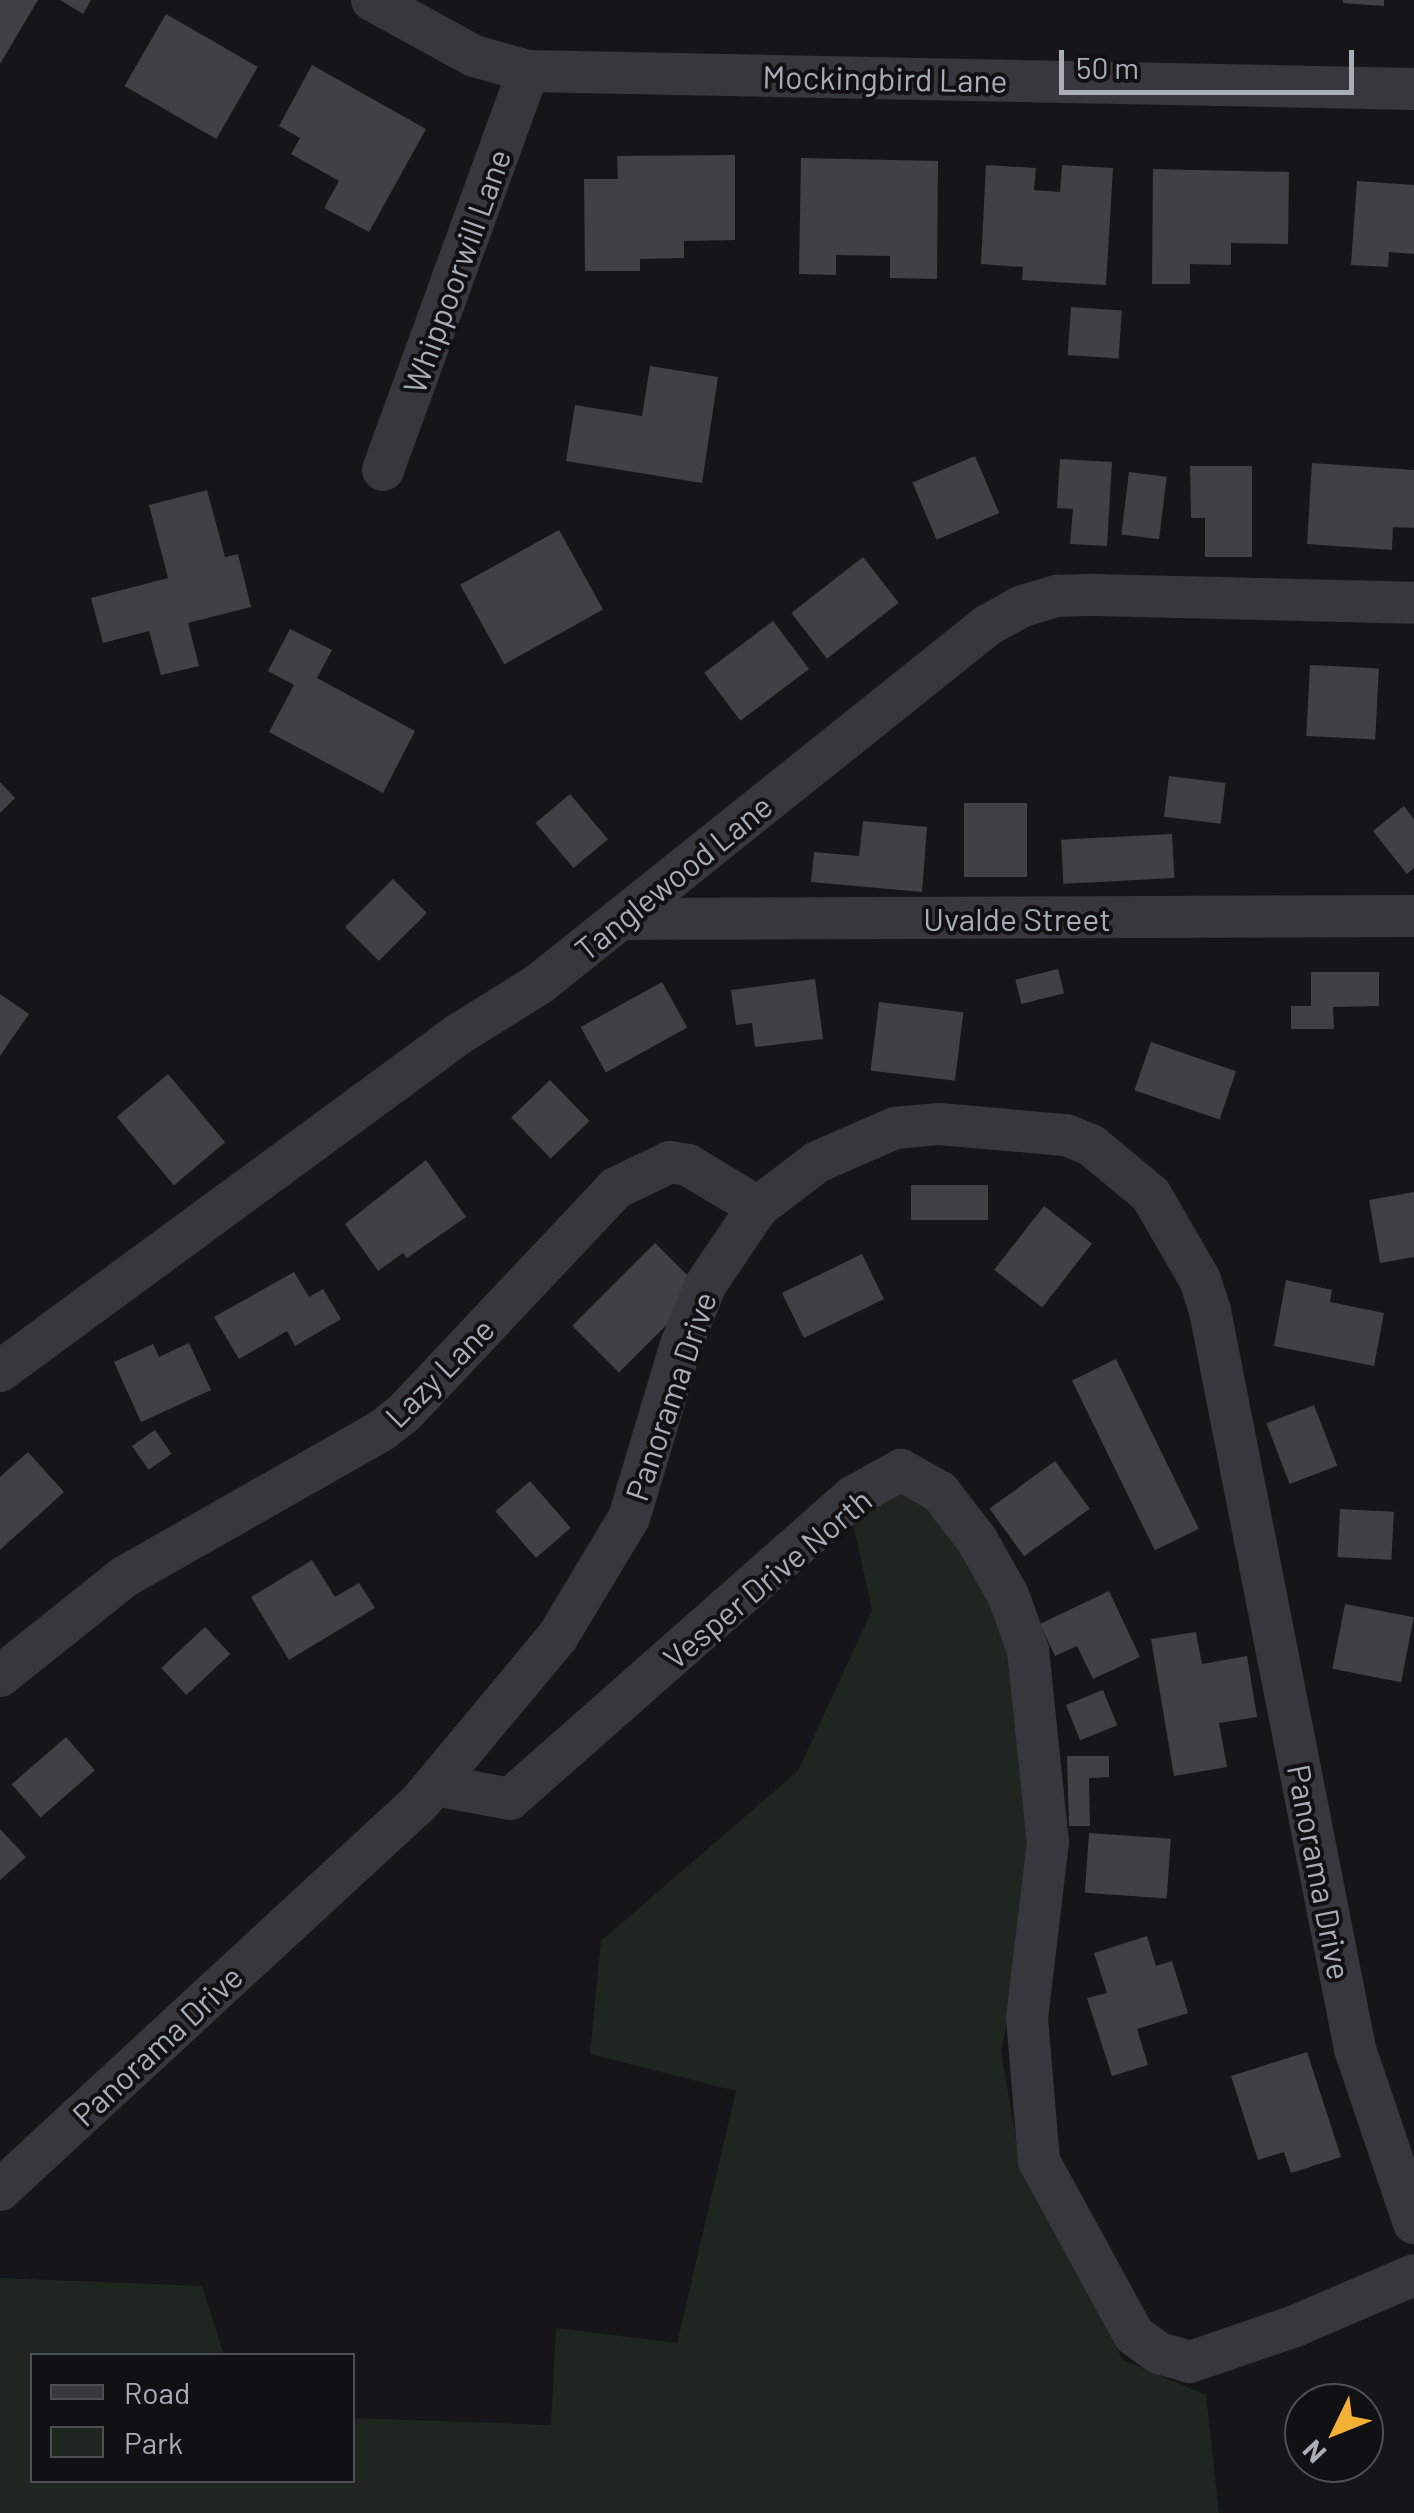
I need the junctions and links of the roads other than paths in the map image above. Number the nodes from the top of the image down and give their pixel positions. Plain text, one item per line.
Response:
1 (372, 0) edge
2 (528, 71) junction
3 (1414, 89) edge
4 (383, 470) dead end
5 (1414, 603) edge
6 (1414, 916) edge
7 (620, 919) junction
8 (758, 1206) junction
9 (0, 1371) edge
10 (0, 1676) edge
11 (436, 1785) junction
12 (0, 2190) edge
13 (1414, 2223) edge
14 (1414, 2274) edge

1 - 2 street, Mockingbird Lane
2 - 3 street, Mockingbird Lane
2 - 4 street, Whippoorwill Lane
5 - 7 street, Tanglewood Lane
6 - 7 street, Uvalde Street
7 - 9 street, Tanglewood Lane
8 - 10 street, Lazy Lane
8 - 11 street, Panorama Drive
8 - 13 street, Panorama Drive
11 - 12 street, Panorama Drive
11 - 14 street, Vesper Drive North

